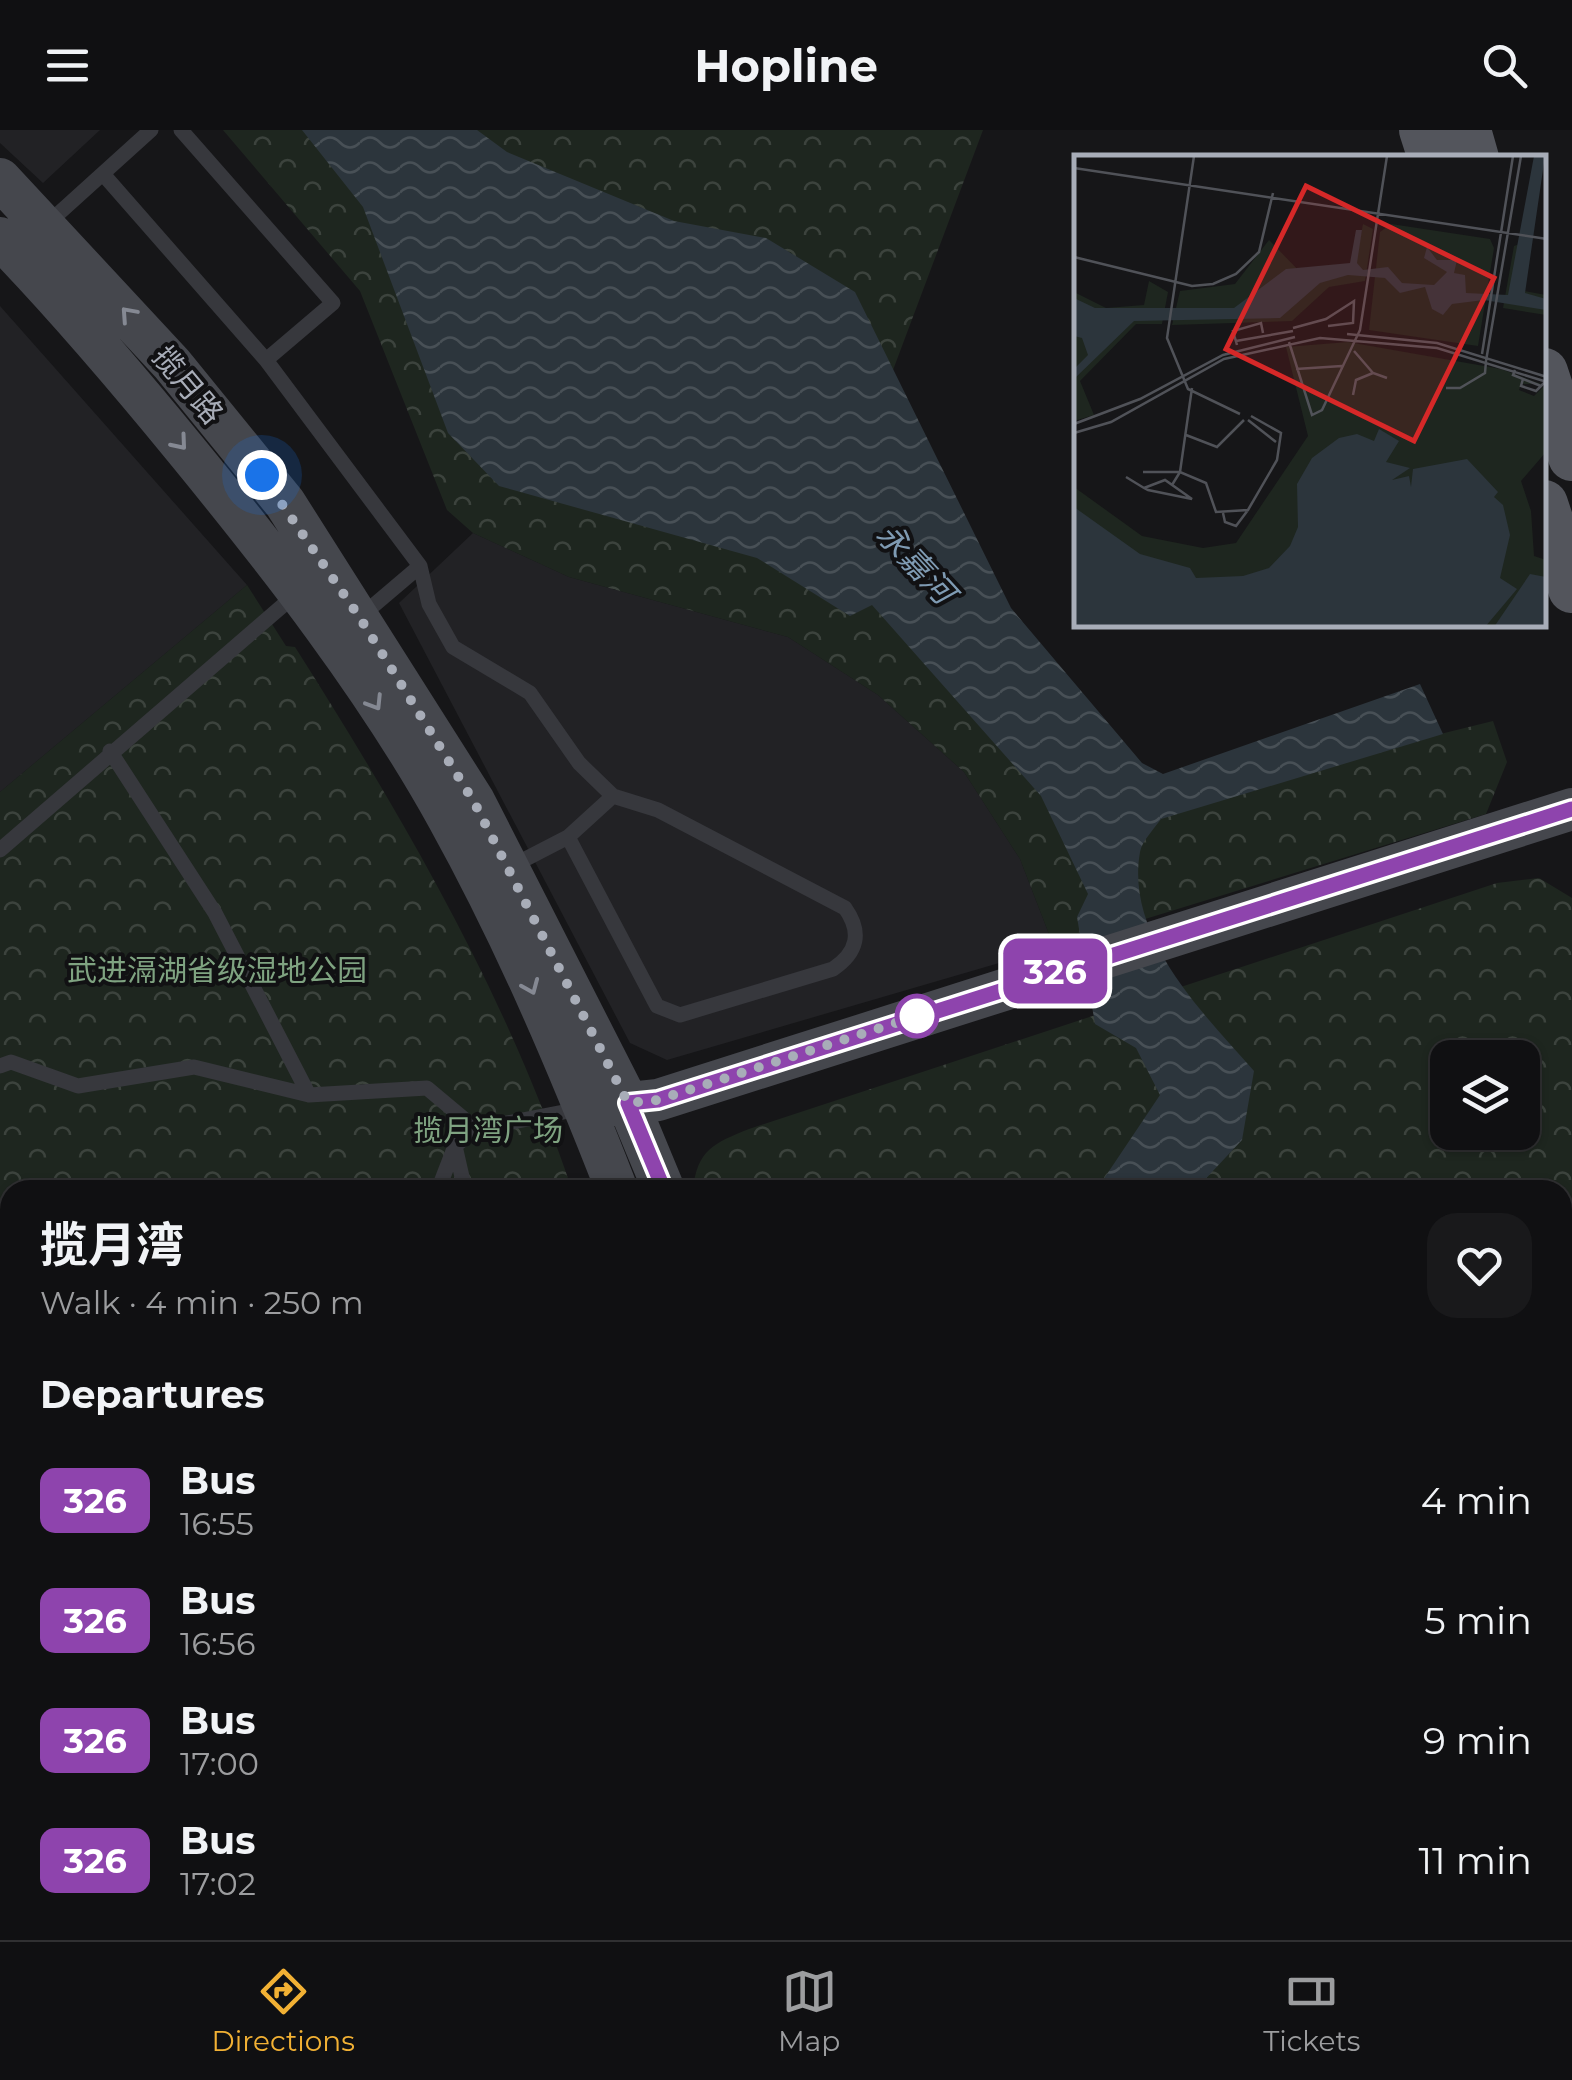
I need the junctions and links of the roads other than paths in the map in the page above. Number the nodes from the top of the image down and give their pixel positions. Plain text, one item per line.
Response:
1 (151, 130) edge
2 (181, 130) edge
3 (1424, 130) edge
4 (1466, 130) edge
5 (1431, 155) edge
6 (1475, 155) edge
7 (102, 174) junction
8 (0, 178) edge
9 (47, 224) junction
10 (0, 238) edge
11 (266, 360) junction
12 (1547, 381) edge
13 (1572, 457) edge
14 (1547, 513) edge
15 (420, 566) junction
16 (1572, 589) edge
17 (298, 592) junction
18 (360, 618) junction
19 (110, 750) junction
20 (613, 796) junction
21 (1572, 809) edge
22 (568, 836) junction
23 (0, 850) edge
24 (508, 868) junction
25 (0, 1066) edge
26 (309, 1096) junction
27 (628, 1103) junction
28 (582, 1108) junction
29 (476, 1129) junction
30 (455, 1146) junction
31 (442, 1180) edge
32 (463, 1180) edge
33 (613, 1180) edge
34 (660, 1180) edge

1 - 7 lane
2 - 11 lane
3 - 5 main road
4 - 6 main road
7 - 9 lane
7 - 11 lane
8 - 9 street, 揽月路
18 -> 9 street, 揽月路
10 -> 17 street, 揽月路
11 - 15 lane
12 - 13 main road
14 - 16 main road
15 - 18 lane
15 - 20 lane
17 - 19 lane
17 -> 28 street, 揽月路
18 - 24 street, 揽月路
19 - 23 lane
19 - 26 lane
20 - 22 lane
20 - 22 lane
21 - 27 street
22 - 24 lane
24 - 27 street, 揽月路
25 - 26 lane
26 - 29 lane
27 - 28 street
27 - 34 street, 揽月路
28 - 29 lane
28 - 33 street, 揽月路
29 - 30 lane
30 - 31 lane
30 - 32 lane

